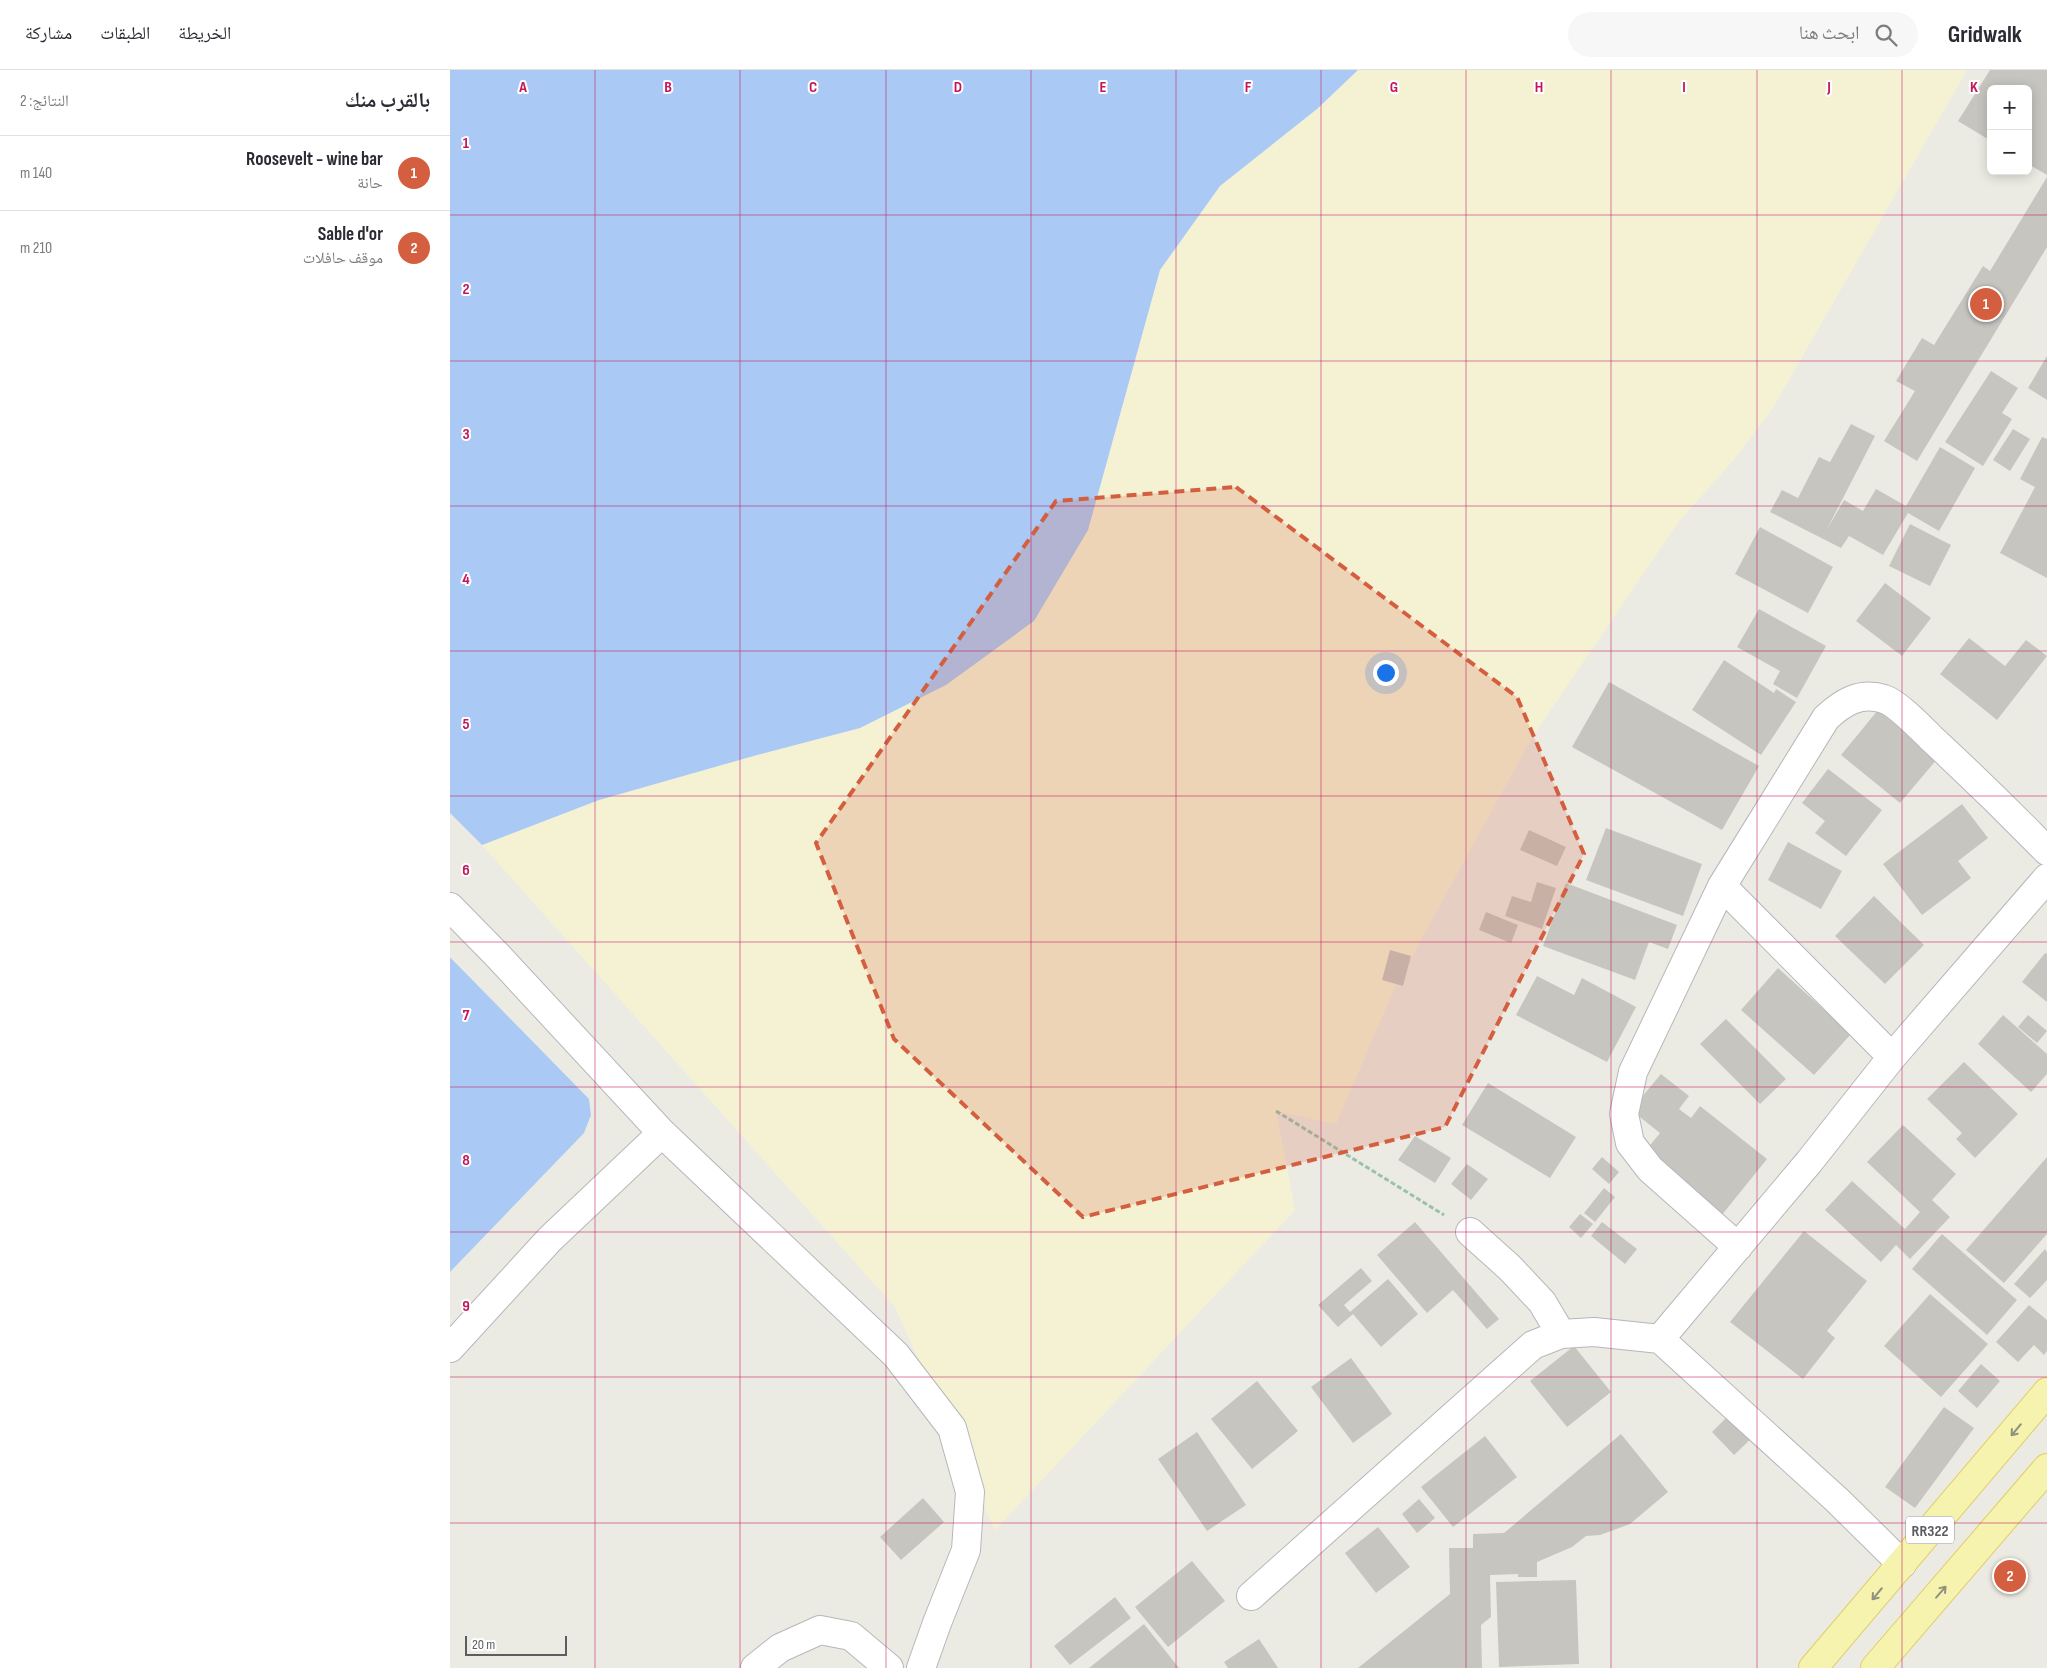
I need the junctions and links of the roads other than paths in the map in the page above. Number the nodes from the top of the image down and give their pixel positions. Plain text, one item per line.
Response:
1 (2047, 851) edge
2 (2047, 878) edge
3 (1722, 886) junction
4 (450, 907) edge
5 (1892, 1057) junction
6 (662, 1133) junction
7 (1470, 1232) road end
8 (1738, 1247) junction
9 (1561, 1334) junction
10 (1660, 1339) junction
11 (450, 1348) edge
12 (2047, 1392) edge
13 (2047, 1468) edge
14 (1902, 1564) junction
15 (1251, 1596) dead end
16 (754, 1668) edge
17 (889, 1668) edge
18 (921, 1668) edge
19 (1813, 1668) edge
20 (1875, 1668) edge

1 - 3 street
2 - 5 street
3 - 5 street
3 - 8 street
4 - 6 street
5 - 8 street
6 - 11 street
6 - 18 street
7 - 9 street
8 - 10 street
9 - 10 street
9 - 15 street
10 - 14 street
12 -> 14 main road, RR322
20 -> 13 main road, RR322
14 -> 19 main road, RR322
16 - 17 street

